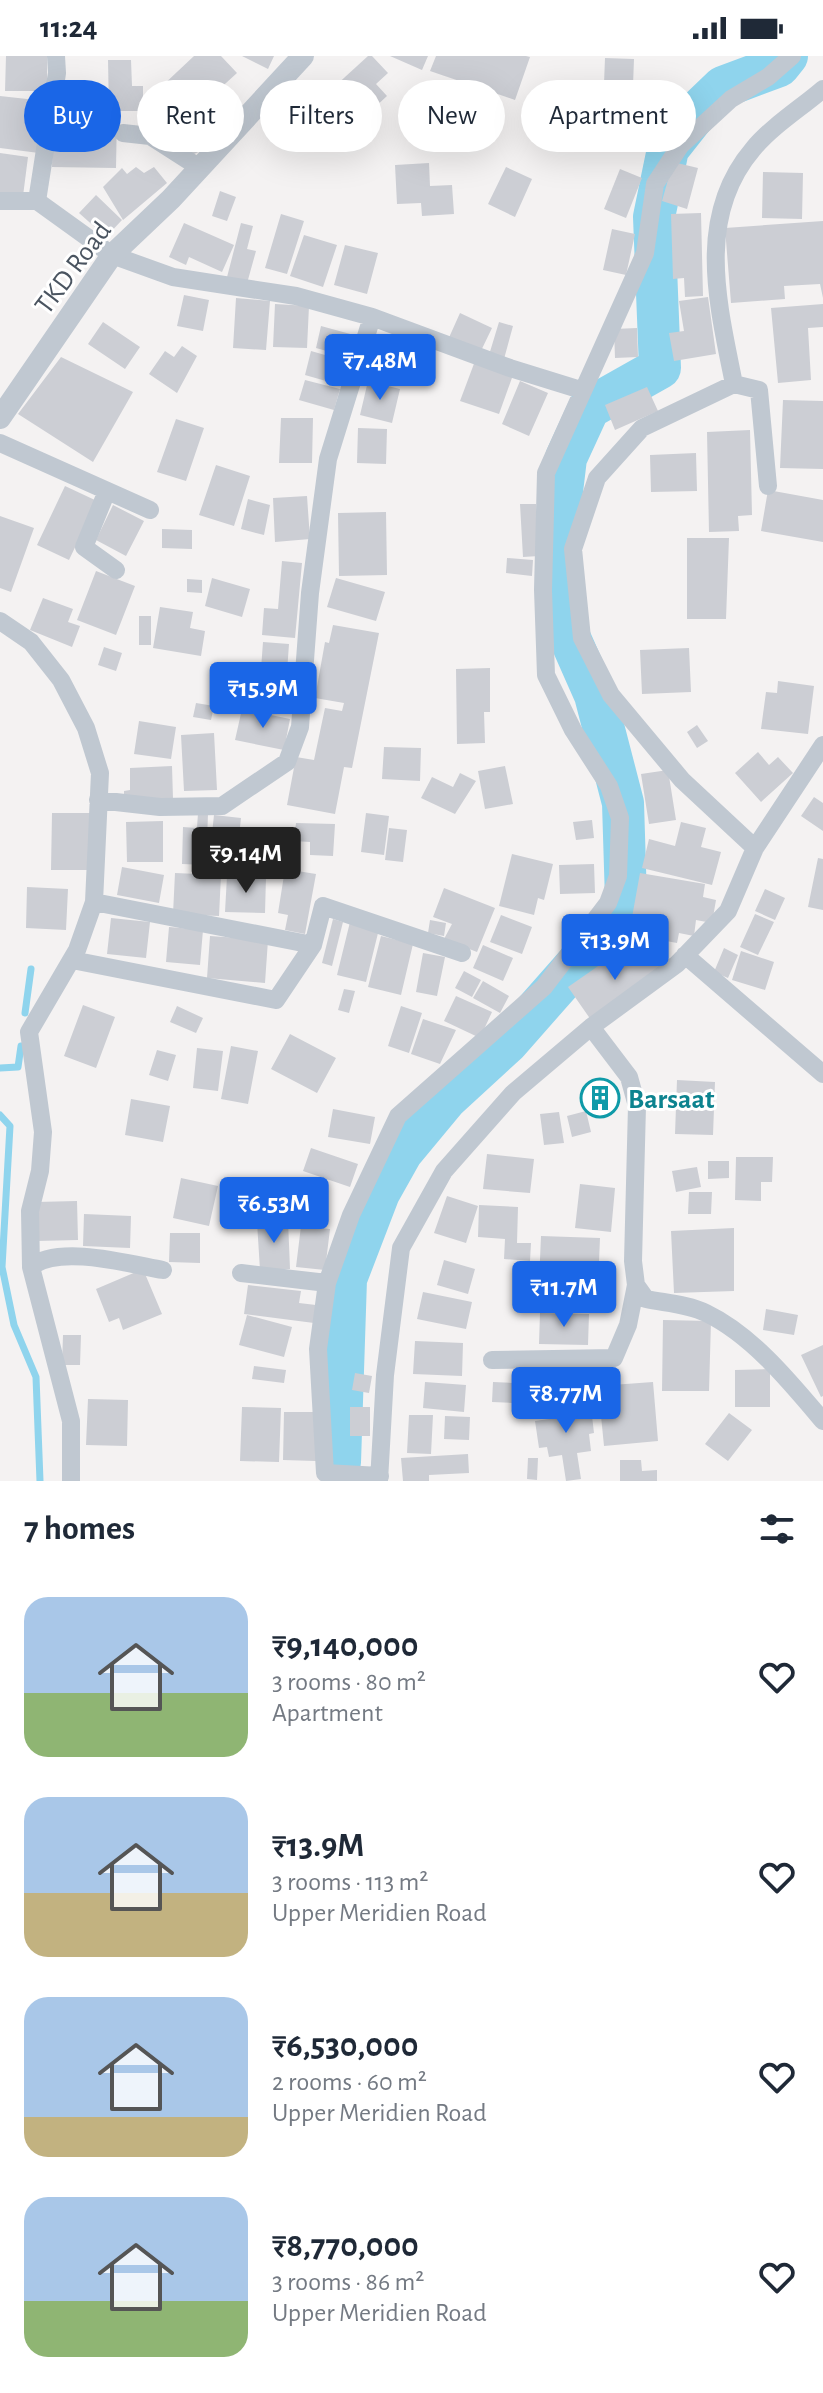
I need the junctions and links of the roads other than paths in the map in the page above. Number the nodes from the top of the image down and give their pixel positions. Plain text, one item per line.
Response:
1 (56, 56) edge
2 (303, 56) edge
3 (792, 56) edge
4 (823, 89) edge
5 (123, 133) dead end
6 (200, 168) junction
7 (0, 201) edge
8 (37, 201) junction
9 (112, 255) junction
10 (372, 317) junction
11 (734, 384) junction
12 (581, 390) junction
13 (0, 418) edge
14 (0, 443) edge
15 (768, 486) dead end
16 (107, 491) junction
17 (150, 510) dead end
18 (116, 570) dead end
19 (0, 621) edge
20 (823, 745) edge
21 (98, 800) junction
22 (755, 848) junction
23 (94, 902) junction
24 (313, 945) junction
25 (462, 953) dead end
26 (685, 955) junction
27 (72, 960) junction
28 (591, 1027) junction
29 (823, 1074) edge
30 (31, 1267) junction
31 (163, 1270) dead end
32 (241, 1273) dead end
33 (327, 1283) junction
34 (636, 1285) junction
35 (492, 1360) dead end
36 (823, 1421) edge
37 (379, 1478) edge
38 (71, 1481) edge

1 - 8 street
2 - 6 street, TKD Road
3 - 12 street
4 - 11 street
5 - 6 street
6 - 9 street, TKD Road
7 - 8 street
8 - 9 street
9 - 10 street
9 - 13 street, TKD Road
10 - 12 street
10 - 21 street
11 - 15 street
11 - 22 street
12 - 33 street
14 - 16 street
16 - 17 street
16 - 18 street
19 - 21 street
20 - 22 street
21 - 23 street
22 - 26 street
23 - 24 street
23 - 27 street
24 - 25 street
24 - 27 street
26 - 28 street
26 - 29 street
27 - 30 street
28 - 34 street
28 - 37 street
30 - 31 street
30 - 38 street
32 - 33 street
33 - 37 street
34 - 35 street
34 - 36 street

